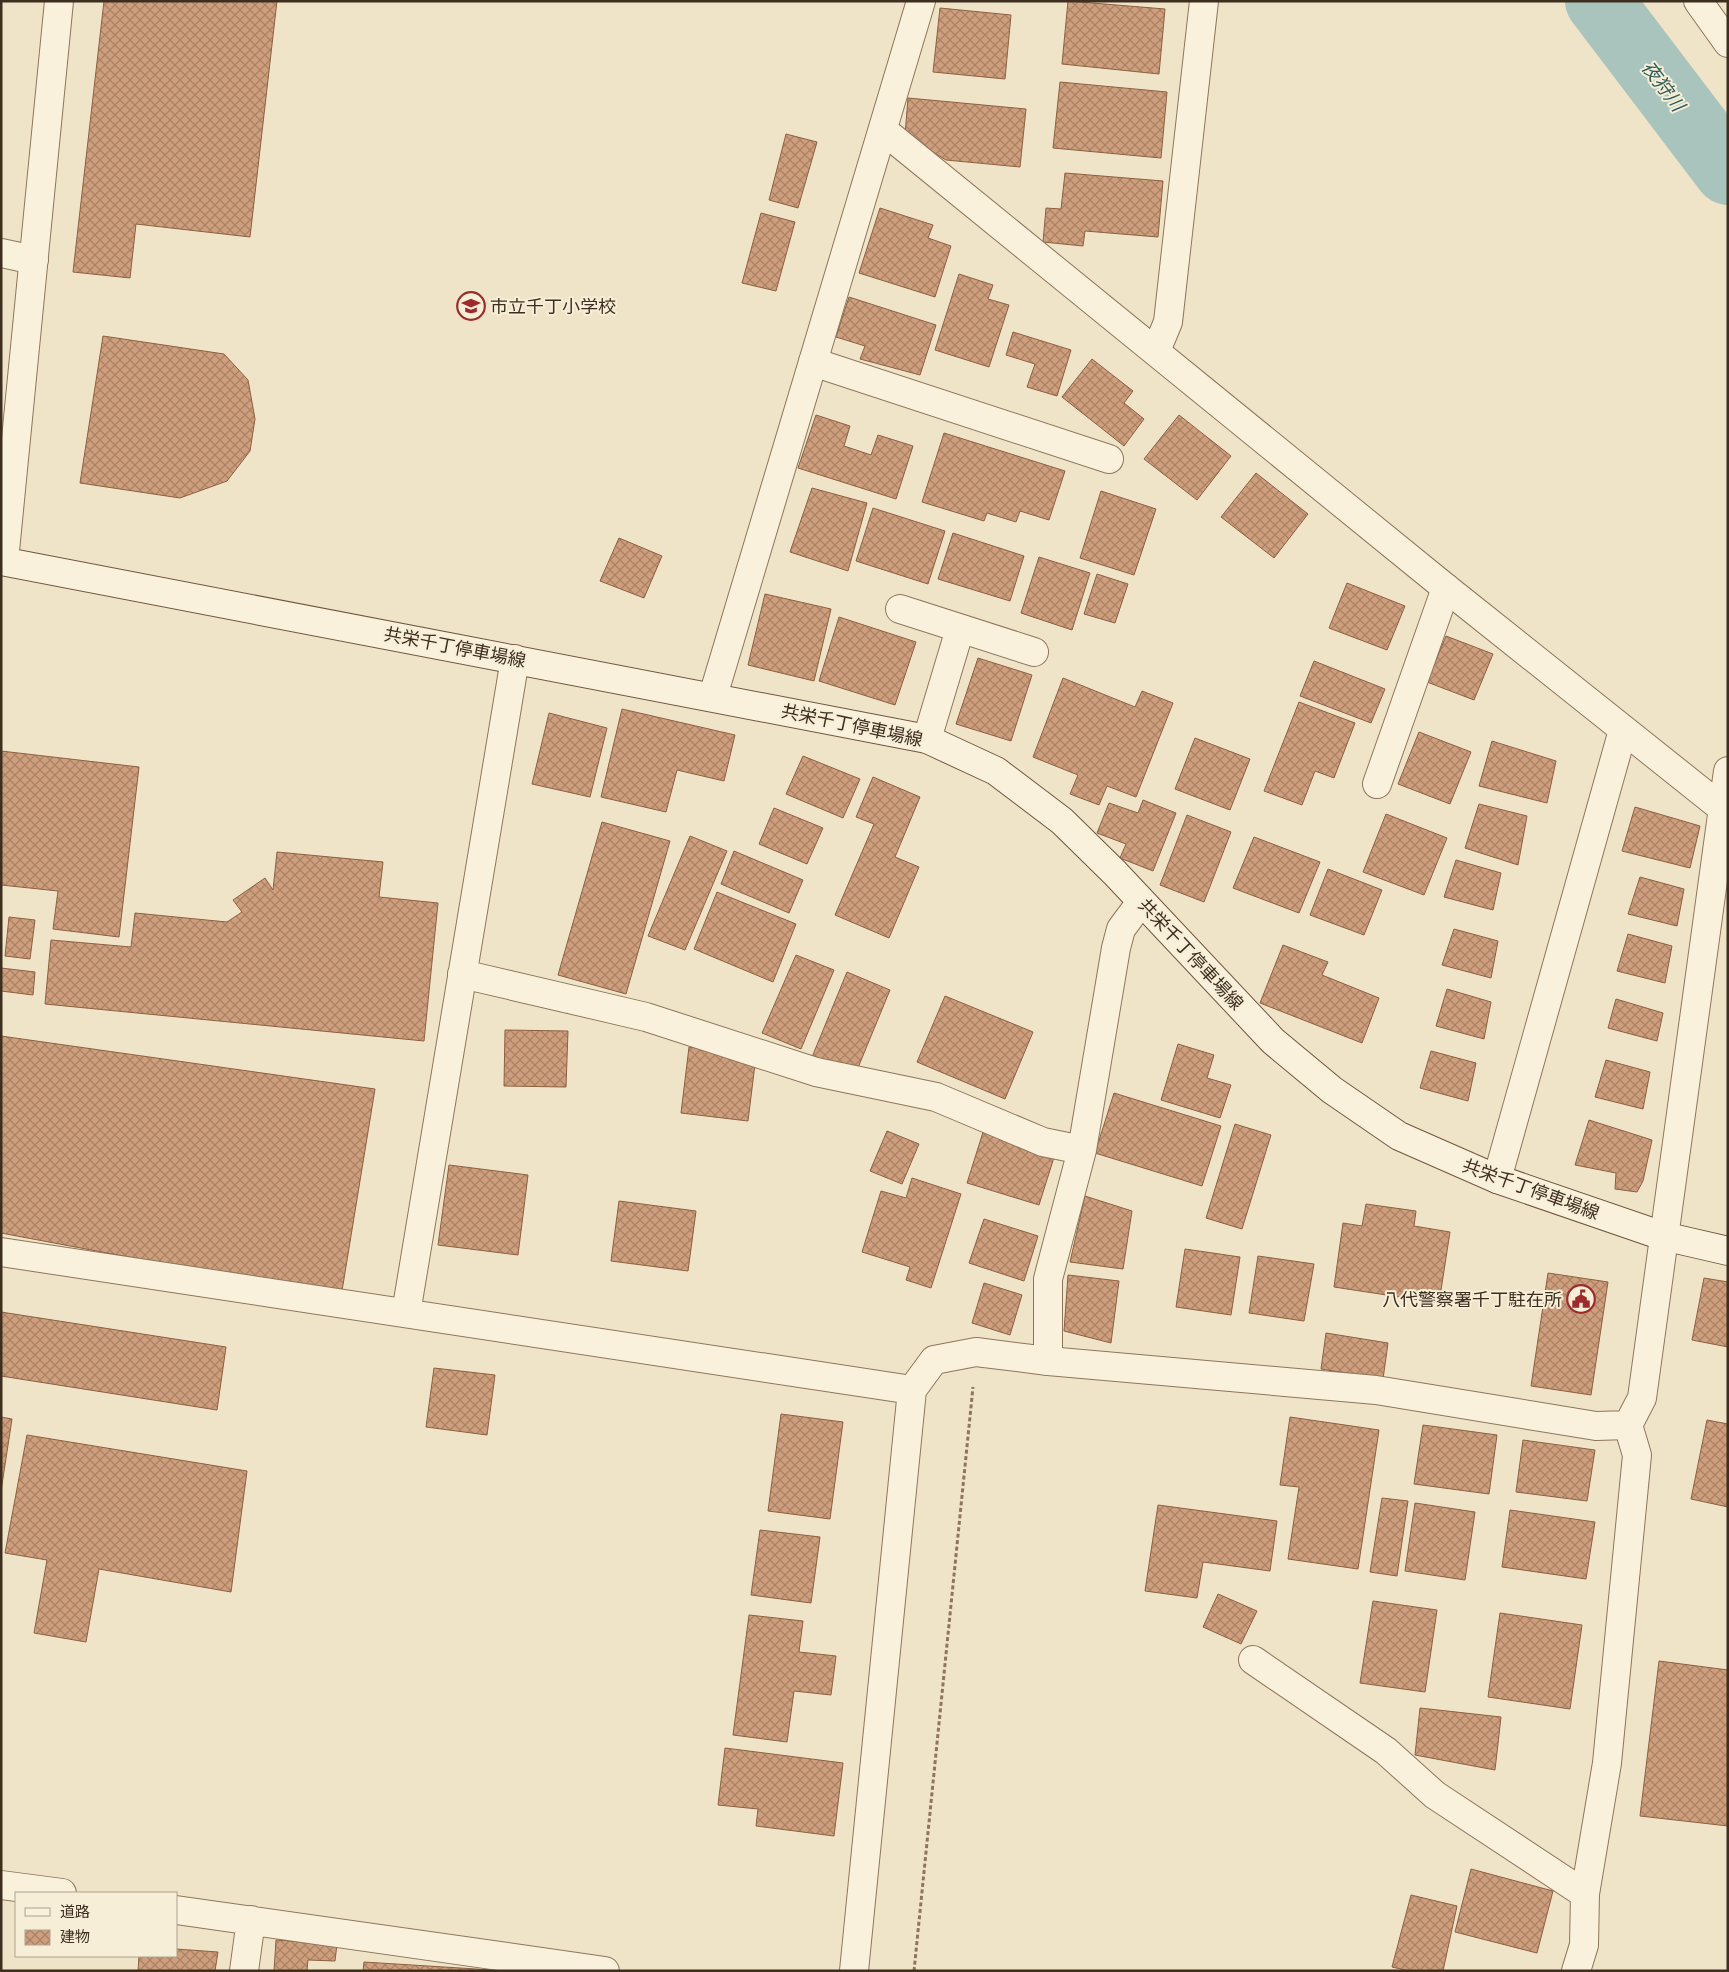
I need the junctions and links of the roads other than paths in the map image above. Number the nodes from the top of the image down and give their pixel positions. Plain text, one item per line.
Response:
1 (59, 1) edge
2 (921, 1) edge
3 (1204, 1) edge
4 (1698, 1) edge
5 (1728, 43) edge
6 (884, 130) junction
7 (1, 253) edge
8 (34, 260) junction
9 (1156, 351) junction
10 (813, 362) junction
11 (1110, 459) dead end
12 (3, 561) edge
13 (1446, 588) junction
14 (900, 609) dead end
15 (960, 629) junction
16 (1034, 652) dead end
17 (515, 658) junction
18 (713, 696) junction
19 (1623, 730) junction
20 (927, 739) junction
21 (1728, 771) edge
22 (1378, 784) dead end
23 (1722, 808) junction
24 (1141, 902) junction
25 (462, 974) junction
26 (1082, 1150) junction
27 (1497, 1179) junction
28 (1663, 1236) junction
29 (1728, 1251) edge
30 (1, 1252) edge
31 (406, 1313) junction
32 (1048, 1361) junction
33 (912, 1390) junction
34 (1628, 1425) junction
35 (1252, 1660) dead end
36 (1, 1884) edge
37 (55, 1892) edge
38 (1585, 1894) junction
39 (178, 1910) edge
40 (252, 1920) junction
41 (244, 1971) edge
42 (605, 1971) edge
43 (854, 1971) edge
44 (1576, 1971) edge

1 - 8 street
2 - 6 street
3 - 9 street
4 - 5 street
6 - 9 street
6 - 10 street
7 - 8 street
8 - 12 street
9 - 13 street
10 - 11 street
10 - 18 street
12 - 17 street, 共栄千丁停車場線
13 - 19 street
13 - 22 street
14 - 15 street
15 - 16 street
15 - 20 street
17 - 18 street, 共栄千丁停車場線
17 - 25 street
18 - 20 street, 共栄千丁停車場線
19 - 23 street
19 - 27 street
20 - 24 street, 共栄千丁停車場線
21 - 23 street
23 - 28 street
24 - 26 street
24 - 27 street, 共栄千丁停車場線
25 - 26 street
25 - 31 street
26 - 32 street
27 - 28 street, 共栄千丁停車場線
28 - 29 street, 共栄千丁停車場線
28 - 34 street
30 - 31 street
31 - 33 street
32 - 33 street
32 - 34 street
33 - 43 street
34 - 38 street
35 - 38 street
36 - 37 street
38 - 44 street
39 - 40 street
40 - 41 street
40 - 42 street

